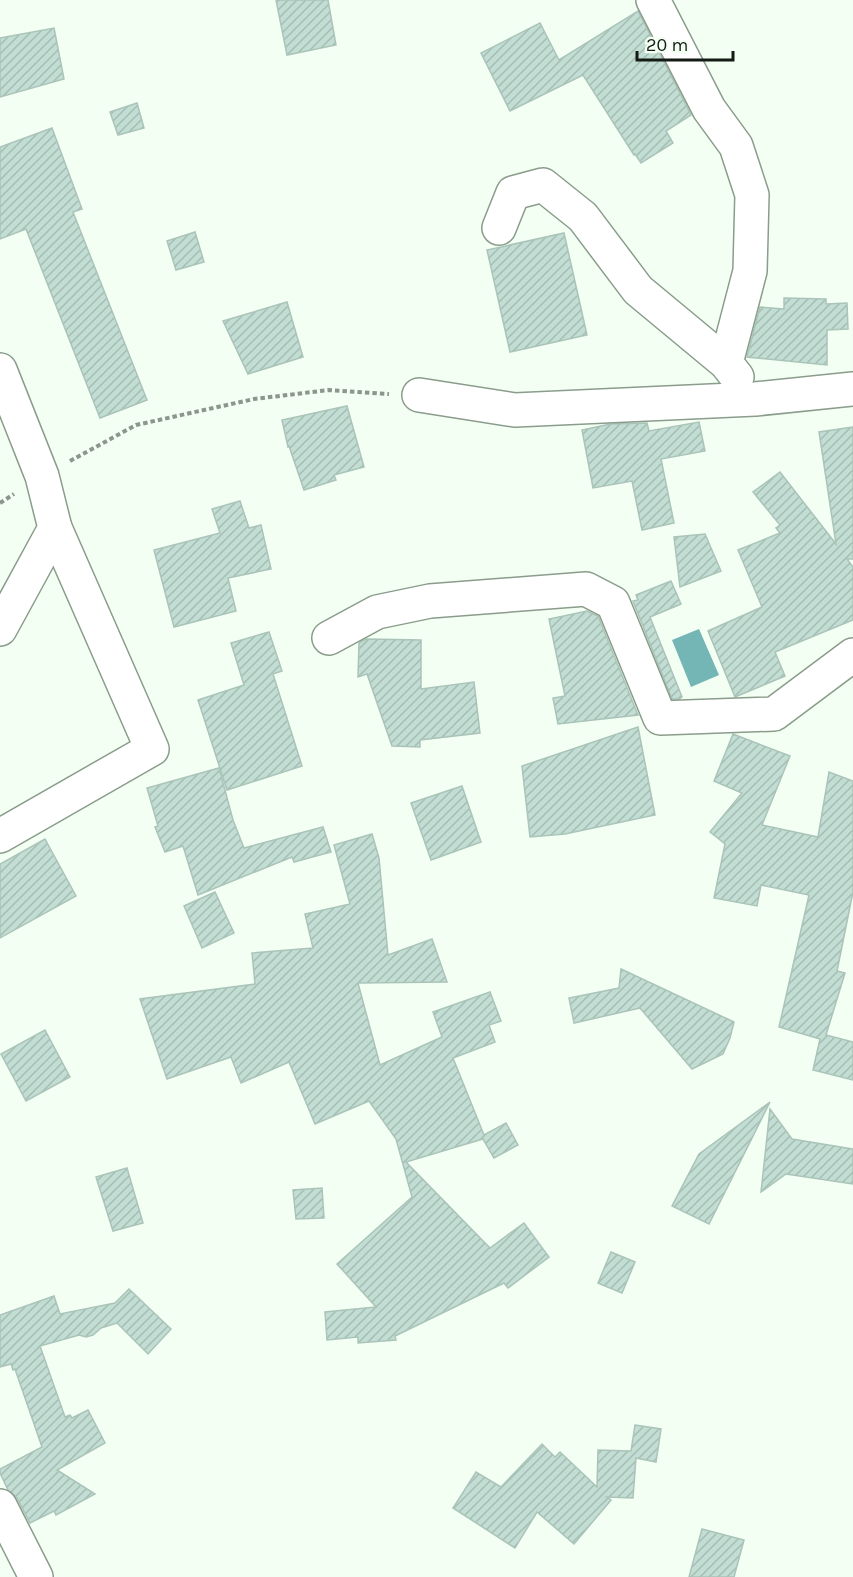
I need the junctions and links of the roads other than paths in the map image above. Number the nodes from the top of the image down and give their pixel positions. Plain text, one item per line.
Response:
1 (653, 0) edge
2 (499, 228) dead end
3 (726, 363) junction
4 (0, 370) edge
5 (853, 389) edge
6 (419, 395) road end
7 (755, 399) junction
8 (55, 528) junction
9 (0, 629) edge
10 (329, 638) dead end
11 (853, 655) edge
12 (0, 836) edge
13 (0, 1506) edge
14 (36, 1577) edge

1 - 3 street
2 - 3 street
3 - 7 street
4 - 8 street
5 - 7 street
6 - 7 street
8 - 9 street
8 - 12 street
10 - 11 street
13 - 14 street

